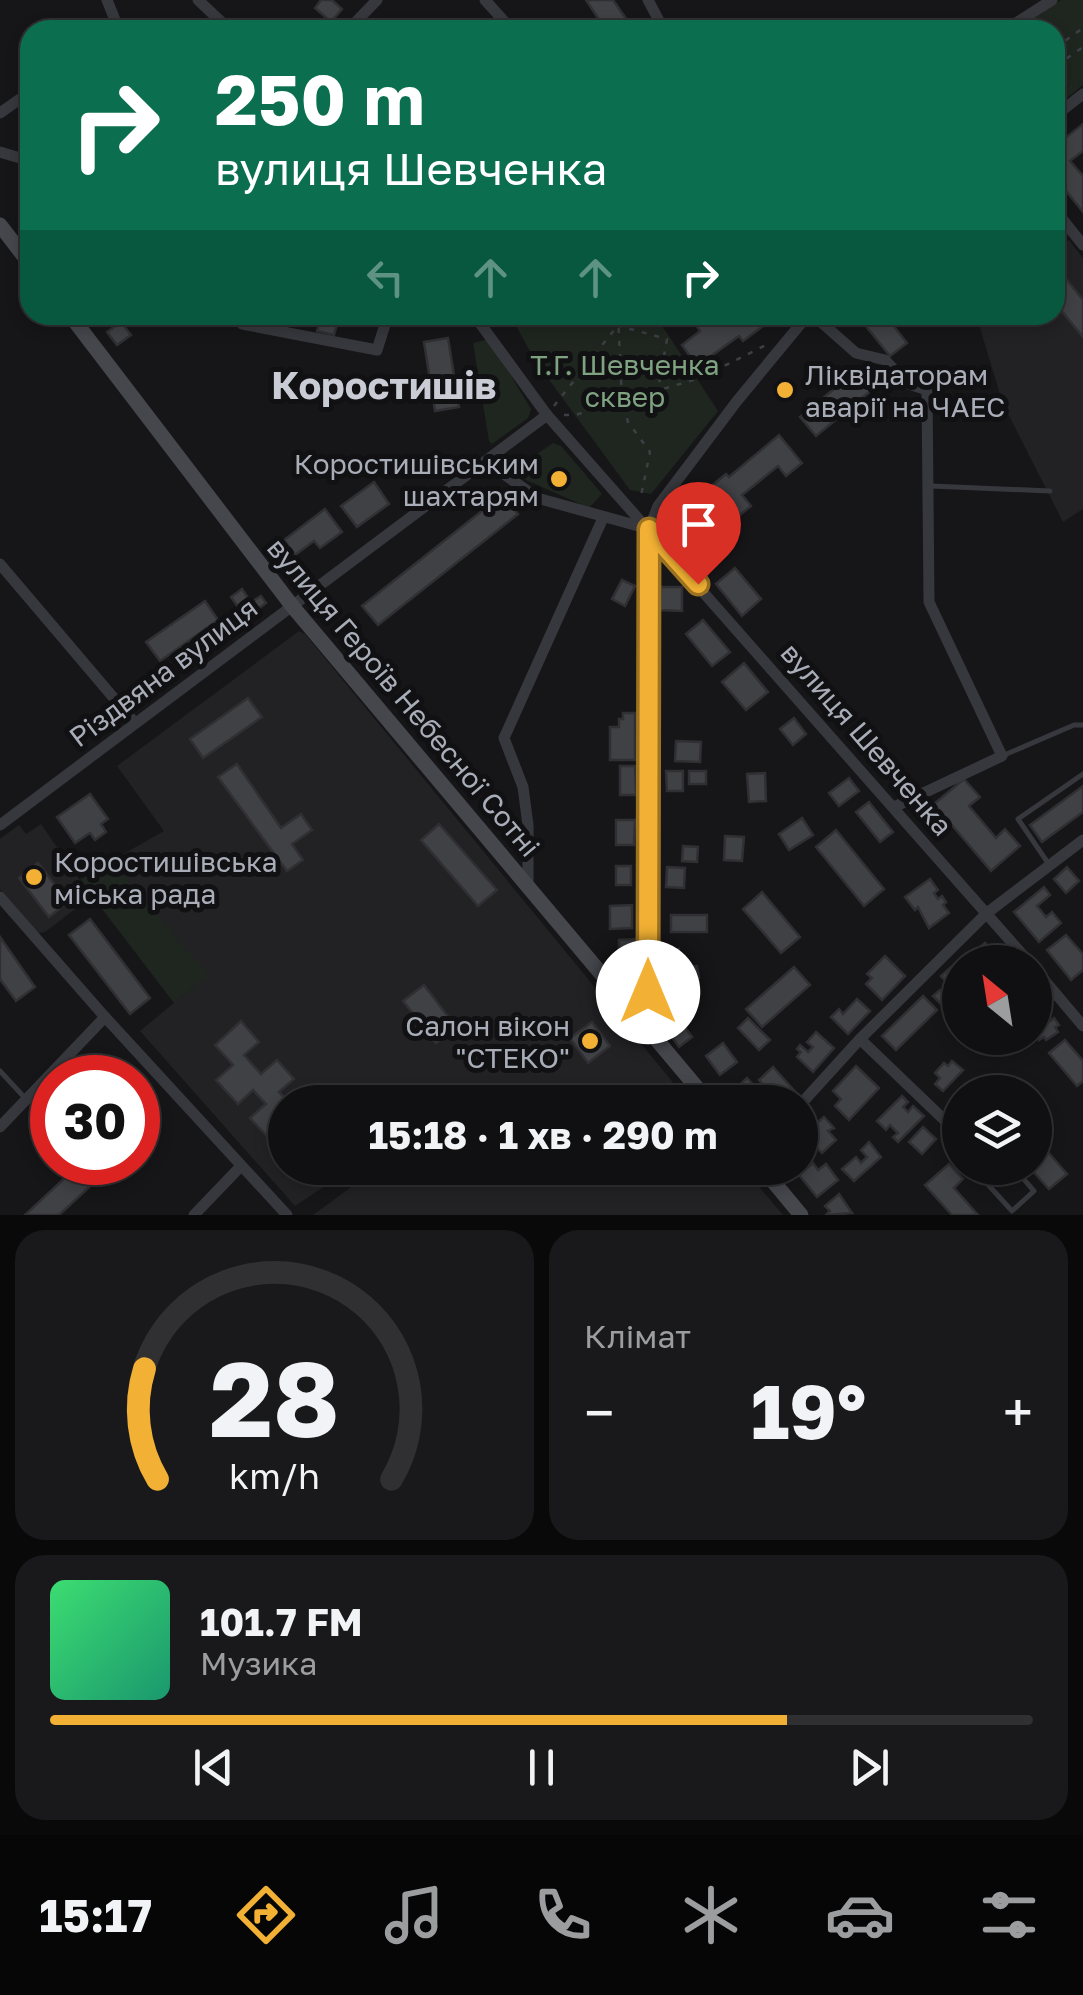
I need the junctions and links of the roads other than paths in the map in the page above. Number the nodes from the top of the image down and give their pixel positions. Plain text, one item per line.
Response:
1 (198, 0) edge
2 (377, 0) edge
3 (485, 0) edge
4 (1052, 0) edge
5 (219, 20) edge
6 (358, 20) edge
7 (503, 20) edge
8 (1021, 20) edge
9 (1065, 223) edge
10 (0, 226) edge
11 (1083, 246) edge
12 (20, 251) edge
13 (78, 325) edge
14 (247, 325) edge
15 (385, 325) edge
16 (481, 325) edge
17 (801, 325) edge
18 (823, 325) edge
19 (547, 415) junction
20 (486, 461) junction
21 (928, 486) junction
22 (1050, 492) dead end
23 (603, 518) junction
24 (649, 529) junction
25 (0, 564) edge
26 (293, 607) junction
27 (135, 723) junction
28 (1083, 725) edge
29 (1002, 756) junction
30 (1083, 774) edge
31 (894, 806) junction
32 (0, 824) edge
33 (1083, 840) edge
34 (1050, 865) junction
35 (528, 886) junction
36 (0, 897) edge
37 (988, 913) junction
38 (1015, 945) edge
39 (1052, 989) edge
40 (638, 1016) junction
41 (105, 1017) junction
42 (1083, 1026) edge
43 (860, 1039) junction
44 (0, 1071) edge
45 (695, 1085) edge
46 (818, 1085) edge
47 (26, 1100) junction
48 (942, 1118) edge
49 (0, 1127) edge
50 (242, 1166) junction
51 (776, 1185) edge
52 (987, 1185) edge
53 (1029, 1185) edge
54 (194, 1215) edge
55 (287, 1215) edge
56 (802, 1215) edge

1 - 5 street
2 - 6 street
3 - 7 street
4 - 8 street
9 - 11 street
10 - 12 street
13 - 26 street, вулиця Героїв Небесної Сотні
14 - 15 street
16 - 19 street, вулиця Шевченка
17 - 24 street
18 - 21 street
19 - 20 street, Різдвяна вулиця
19 - 24 street, вулиця Шевченка
20 - 23 street
20 - 26 street, Різдвяна вулиця
21 - 22 lane
21 - 29 street
23 - 24 street
23 - 35 street
24 - 31 street, вулиця Шевченка
24 - 40 street
25 - 27 street
26 - 27 street, Різдвяна вулиця
26 - 35 street, вулиця Героїв Небесної Сотні
27 - 32 street, Різдвяна вулиця
28 - 29 lane
29 - 31 street
30 - 34 lane
31 - 37 street, вулиця Шевченка
33 - 34 street
34 - 37 street
35 - 40 street, вулиця Героїв Небесної Сотні
36 - 41 street
37 - 38 street, вулиця Шевченка
37 - 43 street
39 - 42 street
40 - 45 street, вулиця Героїв Небесної Сотні
41 - 47 street
41 - 50 street
43 - 46 street
43 - 48 street
44 - 47 lane
47 - 49 street
50 - 54 street
50 - 55 street
51 - 56 street
52 - 53 lane

